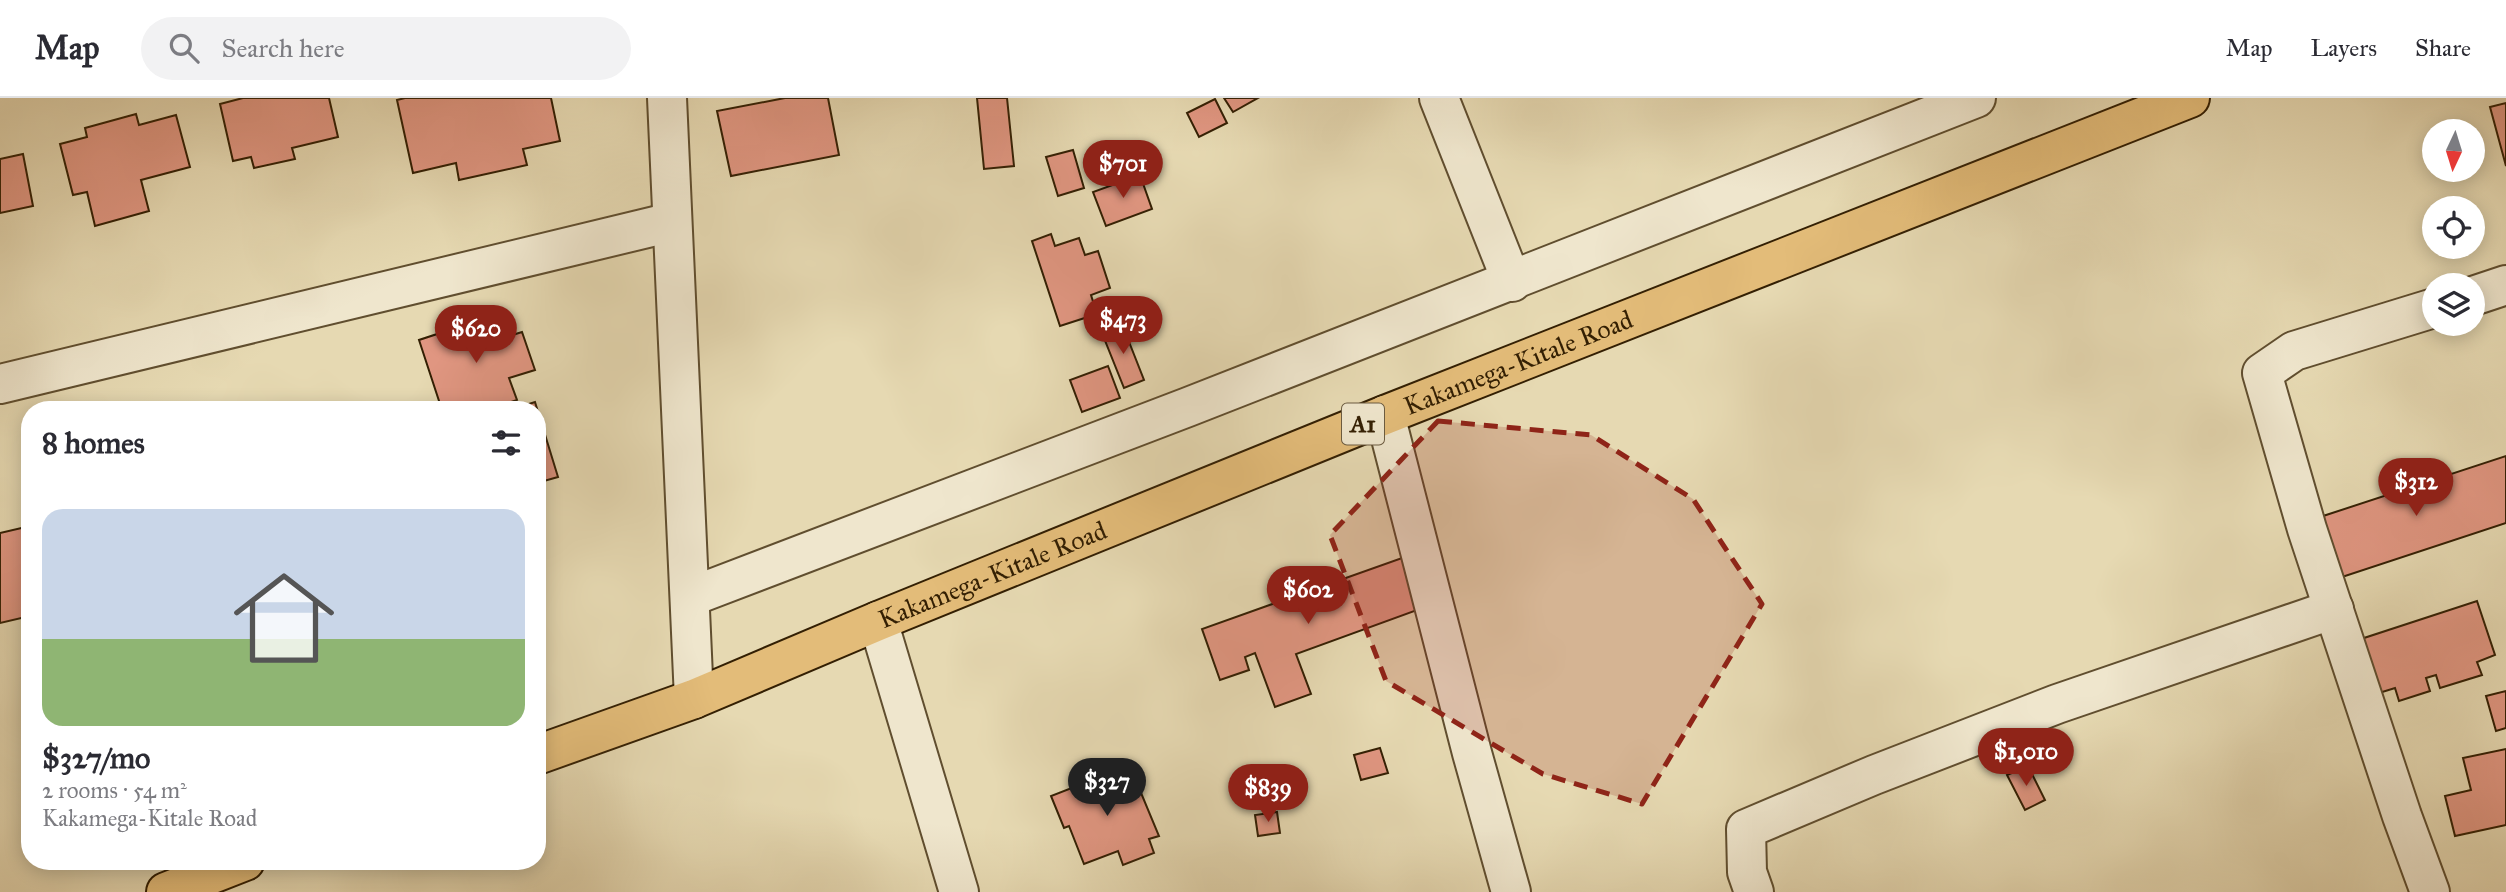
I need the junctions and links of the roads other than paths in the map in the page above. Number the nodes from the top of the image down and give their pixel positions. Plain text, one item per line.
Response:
1 (667, 98) edge
2 (1439, 98) edge
3 (1976, 98) edge
4 (2190, 98) edge
5 (672, 222) junction
6 (1512, 282) junction
7 (2506, 285) edge
8 (2485, 292) edge
9 (2422, 312) edge
10 (0, 384) edge
11 (1385, 415) junction
12 (690, 597) junction
13 (2334, 609) junction
14 (878, 621) junction
15 (694, 699) junction
16 (546, 752) edge
17 (222, 870) edge
18 (166, 892) edge
19 (958, 892) edge
20 (1511, 892) edge
21 (1754, 892) edge
22 (2430, 892) edge

1 - 5 street
2 - 6 street
3 - 6 street
4 - 11 highway, Kakamega-Kitale Road / A1
5 - 10 street
5 - 12 street
6 - 12 street
7 - 8 street
9 - 13 street
11 - 14 highway, Kakamega-Kitale Road / A1
11 - 20 street
12 - 15 street
13 - 21 street
13 - 22 street
14 - 15 highway, Kakamega-Kitale Road / A1
14 - 19 street
15 - 16 highway, Kakamega-Kitale Road / A1
17 - 18 highway

